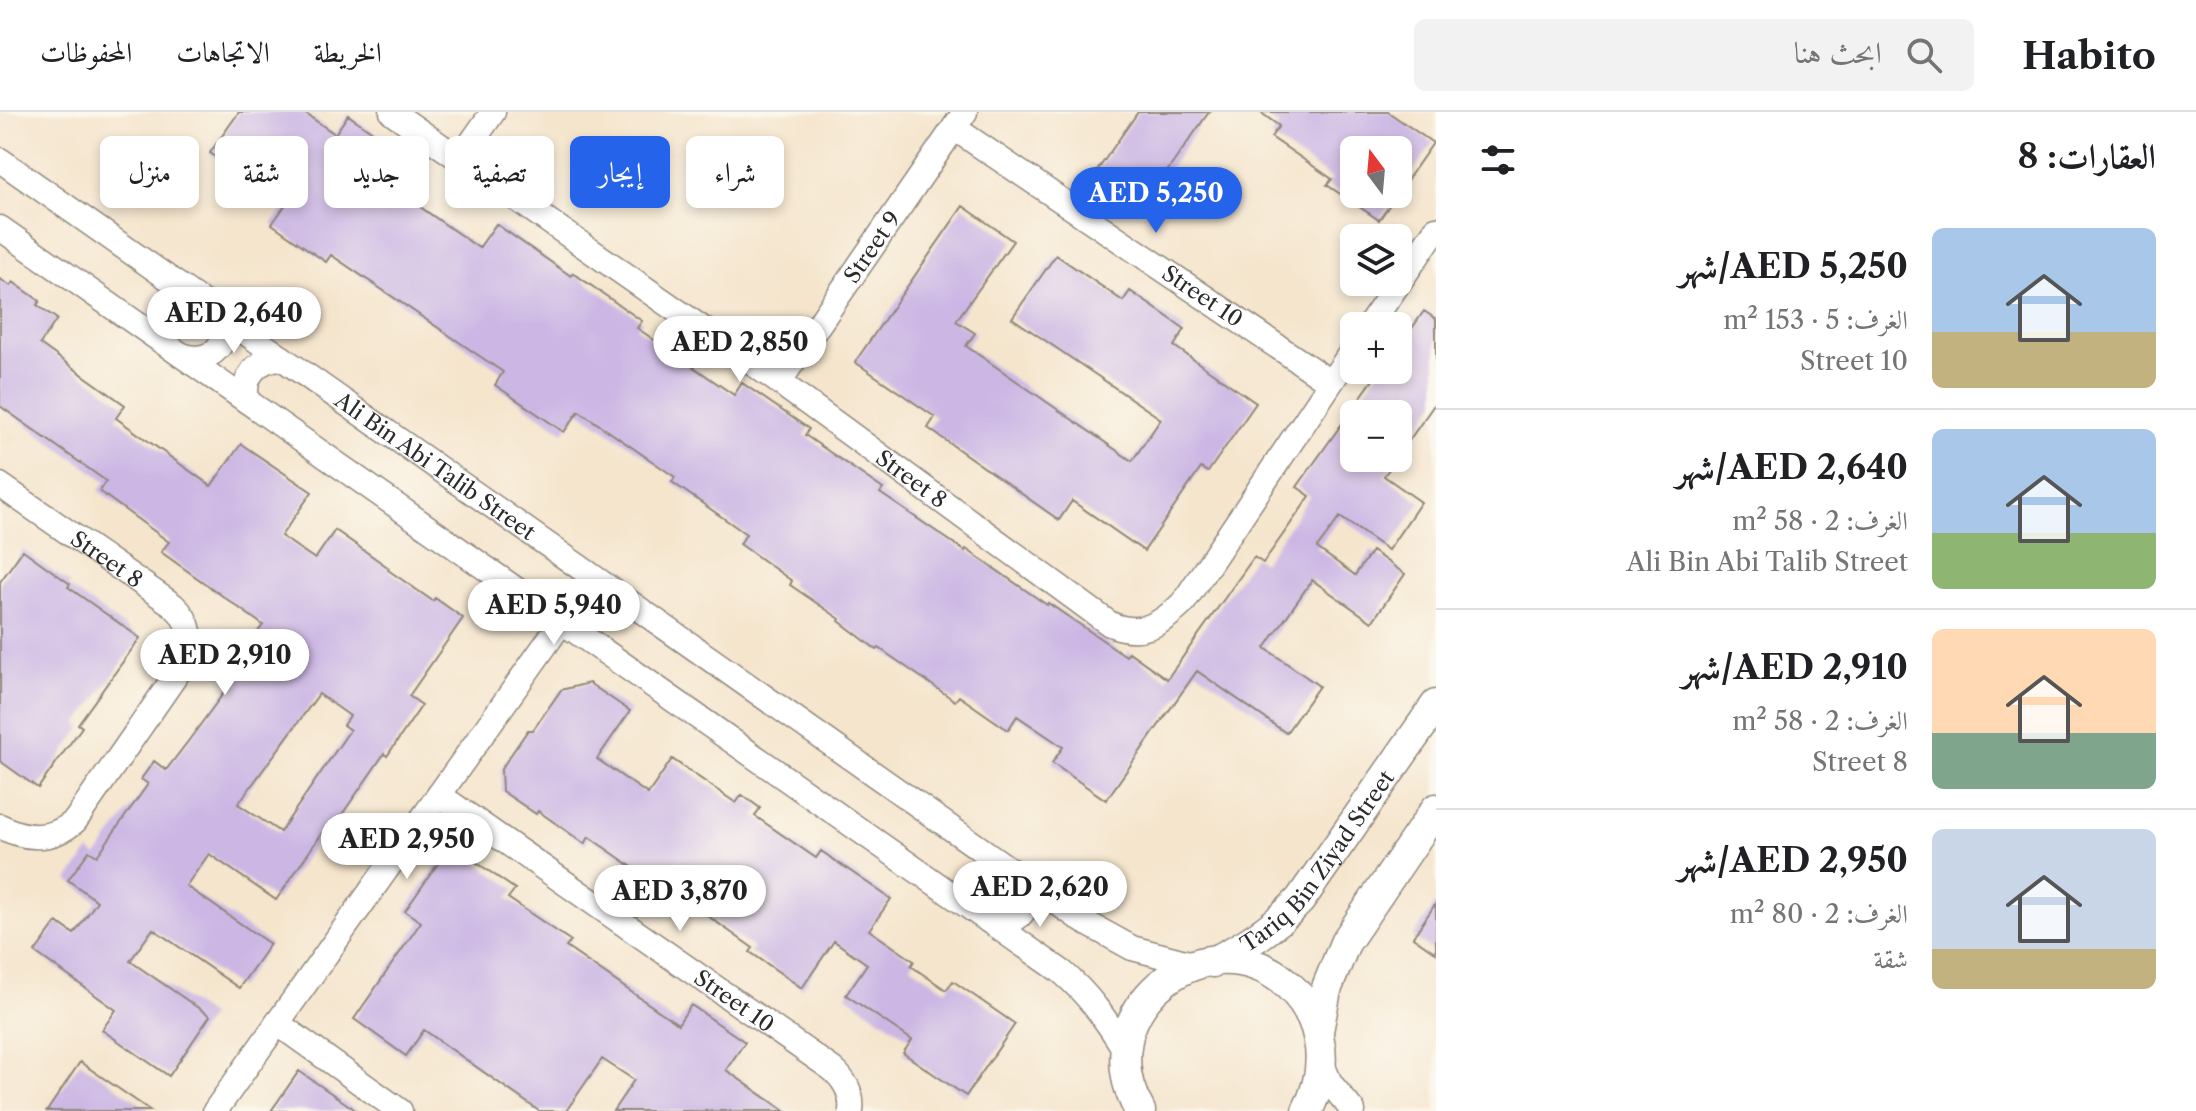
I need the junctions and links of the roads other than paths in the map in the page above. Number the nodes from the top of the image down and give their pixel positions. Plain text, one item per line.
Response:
1 (392, 112) edge
2 (493, 112) edge
3 (960, 120) edge
4 (476, 136) edge
5 (445, 149) edge
6 (0, 160) edge
7 (530, 208) edge
8 (0, 228) edge
9 (1436, 229) edge
10 (210, 307) junction
11 (1379, 312) edge
12 (182, 355) junction
13 (282, 358) junction
14 (1340, 368) edge
15 (779, 382) junction
16 (1330, 382) junction
17 (247, 401) junction
18 (0, 485) edge
19 (561, 623) junction
20 (1436, 705) edge
21 (439, 795) junction
22 (1436, 809) edge
23 (0, 826) edge
24 (1024, 879) junction
25 (989, 921) junction
26 (1205, 963) junction
27 (277, 1023) junction
28 (1318, 1031) junction
29 (1125, 1050) junction
30 (1322, 1064) junction
31 (1134, 1105) edge
32 (215, 1111) edge
33 (400, 1111) edge
34 (851, 1111) edge
35 (1307, 1111) edge
36 (1353, 1111) edge

1 - 5 street, Street 8
2 - 4 street
3 - 15 street, Street 9
3 - 16 street, Street 10
6 - 10 street, Ali Bin Abi Talib Street
7 - 15 street, Street 8
8 - 12 street
9 - 11 street
10 - 12 street
10 - 13 street, Ali Bin Abi Talib Street
12 - 17 street
13 - 17 street
13 - 24 street, Ali Bin Abi Talib Street
14 - 16 street, Street 8
15 - 16 street, Street 8
17 - 19 street
18 - 23 street, Street 8
19 - 21 street
19 - 25 street
20 - 26 main road, Tariq Bin Ziyad Street
21 - 27 street
21 - 34 street, Street 10
22 - 28 main road
24 - 25 street
24 - 26 street, Ali Bin Abi Talib Street
25 - 29 street
26 - 28 main road
26 - 29 main road, Tariq Bin Ziyad Street
27 - 32 street
27 - 33 street
28 - 30 main road
29 - 31 main road
30 - 35 main road
30 - 36 street

